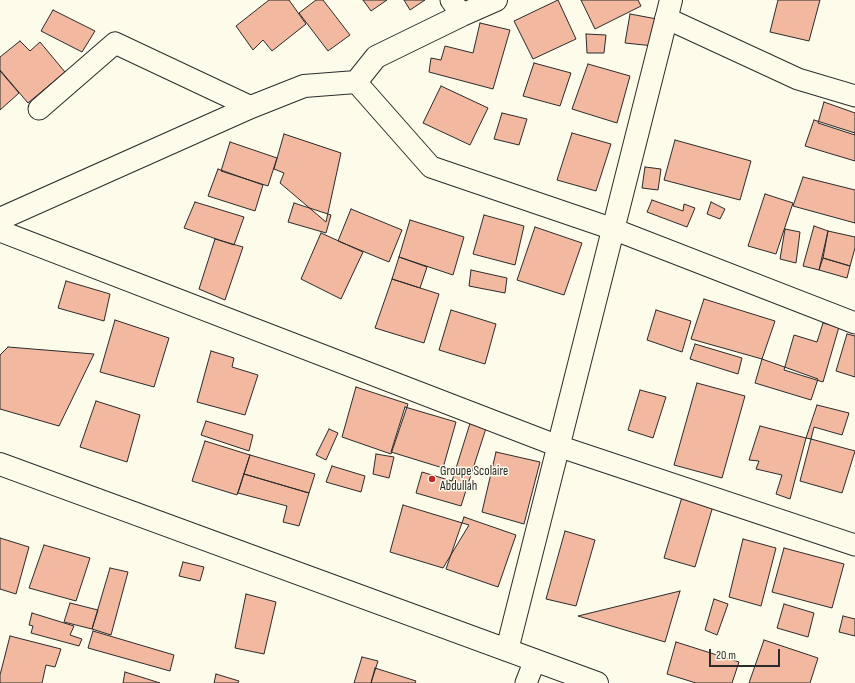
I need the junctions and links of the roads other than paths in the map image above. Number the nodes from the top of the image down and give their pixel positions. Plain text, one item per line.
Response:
1 (496, 0) edge
2 (456, 8) edge
3 (668, 9) edge
4 (356, 82) junction
5 (855, 96) edge
6 (251, 107) junction
7 (39, 109) dead end
8 (0, 219) edge
9 (613, 230) junction
10 (0, 231) edge
11 (855, 323) edge
12 (558, 446) junction
13 (0, 464) edge
14 (855, 545) edge
15 (507, 650) junction
16 (535, 660) junction
17 (526, 683) edge
18 (597, 683) edge

1 - 2 street
2 - 4 street
3 - 5 street
3 - 9 street
4 - 6 street
4 - 9 street
6 - 7 street
6 - 8 street
9 - 11 street
9 - 12 street
10 - 12 street
12 - 14 street
12 - 15 street
13 - 15 street
15 - 16 street
16 - 17 street
16 - 18 street

